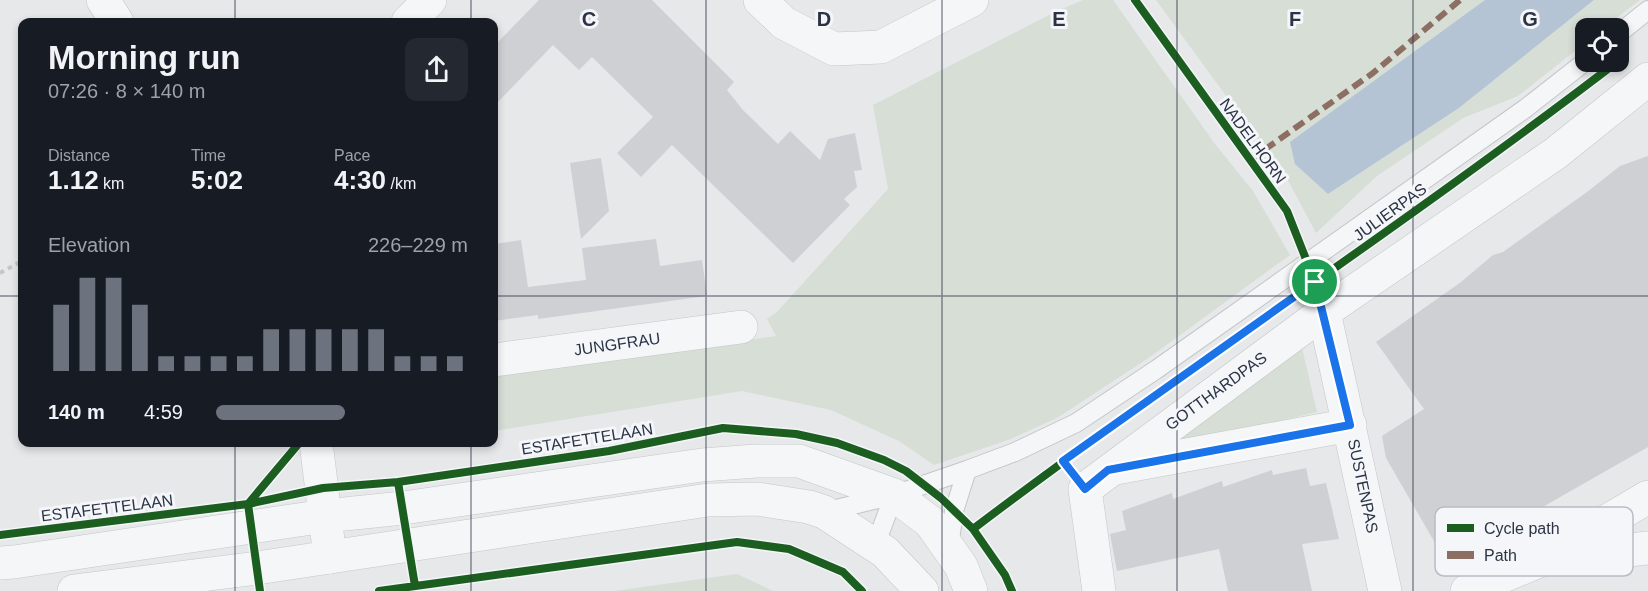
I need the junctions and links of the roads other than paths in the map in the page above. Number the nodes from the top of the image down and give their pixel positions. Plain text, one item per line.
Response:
1 (103, 0) edge
2 (430, 0) edge
3 (760, 0) edge
4 (972, 0) edge
5 (1648, 10) edge
6 (114, 18) edge
7 (412, 18) edge
8 (1629, 25) edge
9 (1575, 69) edge
10 (1648, 79) edge
11 (1324, 312) junction
12 (741, 327) dead end
13 (498, 359) edge
14 (1350, 425) junction
15 (317, 447) edge
16 (1108, 470) junction
17 (968, 471) junction
18 (894, 495) junction
19 (1648, 497) edge
20 (1631, 507) edge
21 (824, 512) junction
22 (325, 516) junction
23 (875, 546) junction
24 (1648, 548) edge
25 (949, 549) junction
26 (1633, 550) edge
27 (330, 557) junction
28 (0, 562) edge
29 (1503, 576) edge
30 (74, 591) edge
31 (922, 591) edge
32 (971, 591) edge
33 (1099, 591) edge
34 (1385, 591) edge
35 (1467, 591) edge

1 - 6 street
2 - 7 street
3 - 4 street
5 - 8 lane
9 - 17 lane, JULIERPAS
10 - 11 street
11 - 14 street, SUSTENPAS
11 - 16 street, GOTTHARDPAS
12 - 13 street, JUNGFRAU
14 - 16 street, GOTTHARDPAS
14 - 34 street, SUSTENPAS
15 - 22 street
16 - 33 street, GOTTHARDPAS
17 - 18 lane, JULIERPAS
17 - 25 lane
18 - 21 lane, JULIERPAS
18 - 22 street
18 - 23 lane
18 - 25 street
19 - 20 street
21 - 23 street
21 - 27 street
22 - 27 street
22 - 28 street
23 - 31 street
24 - 26 street
25 - 32 street
27 - 30 street
29 - 35 street

